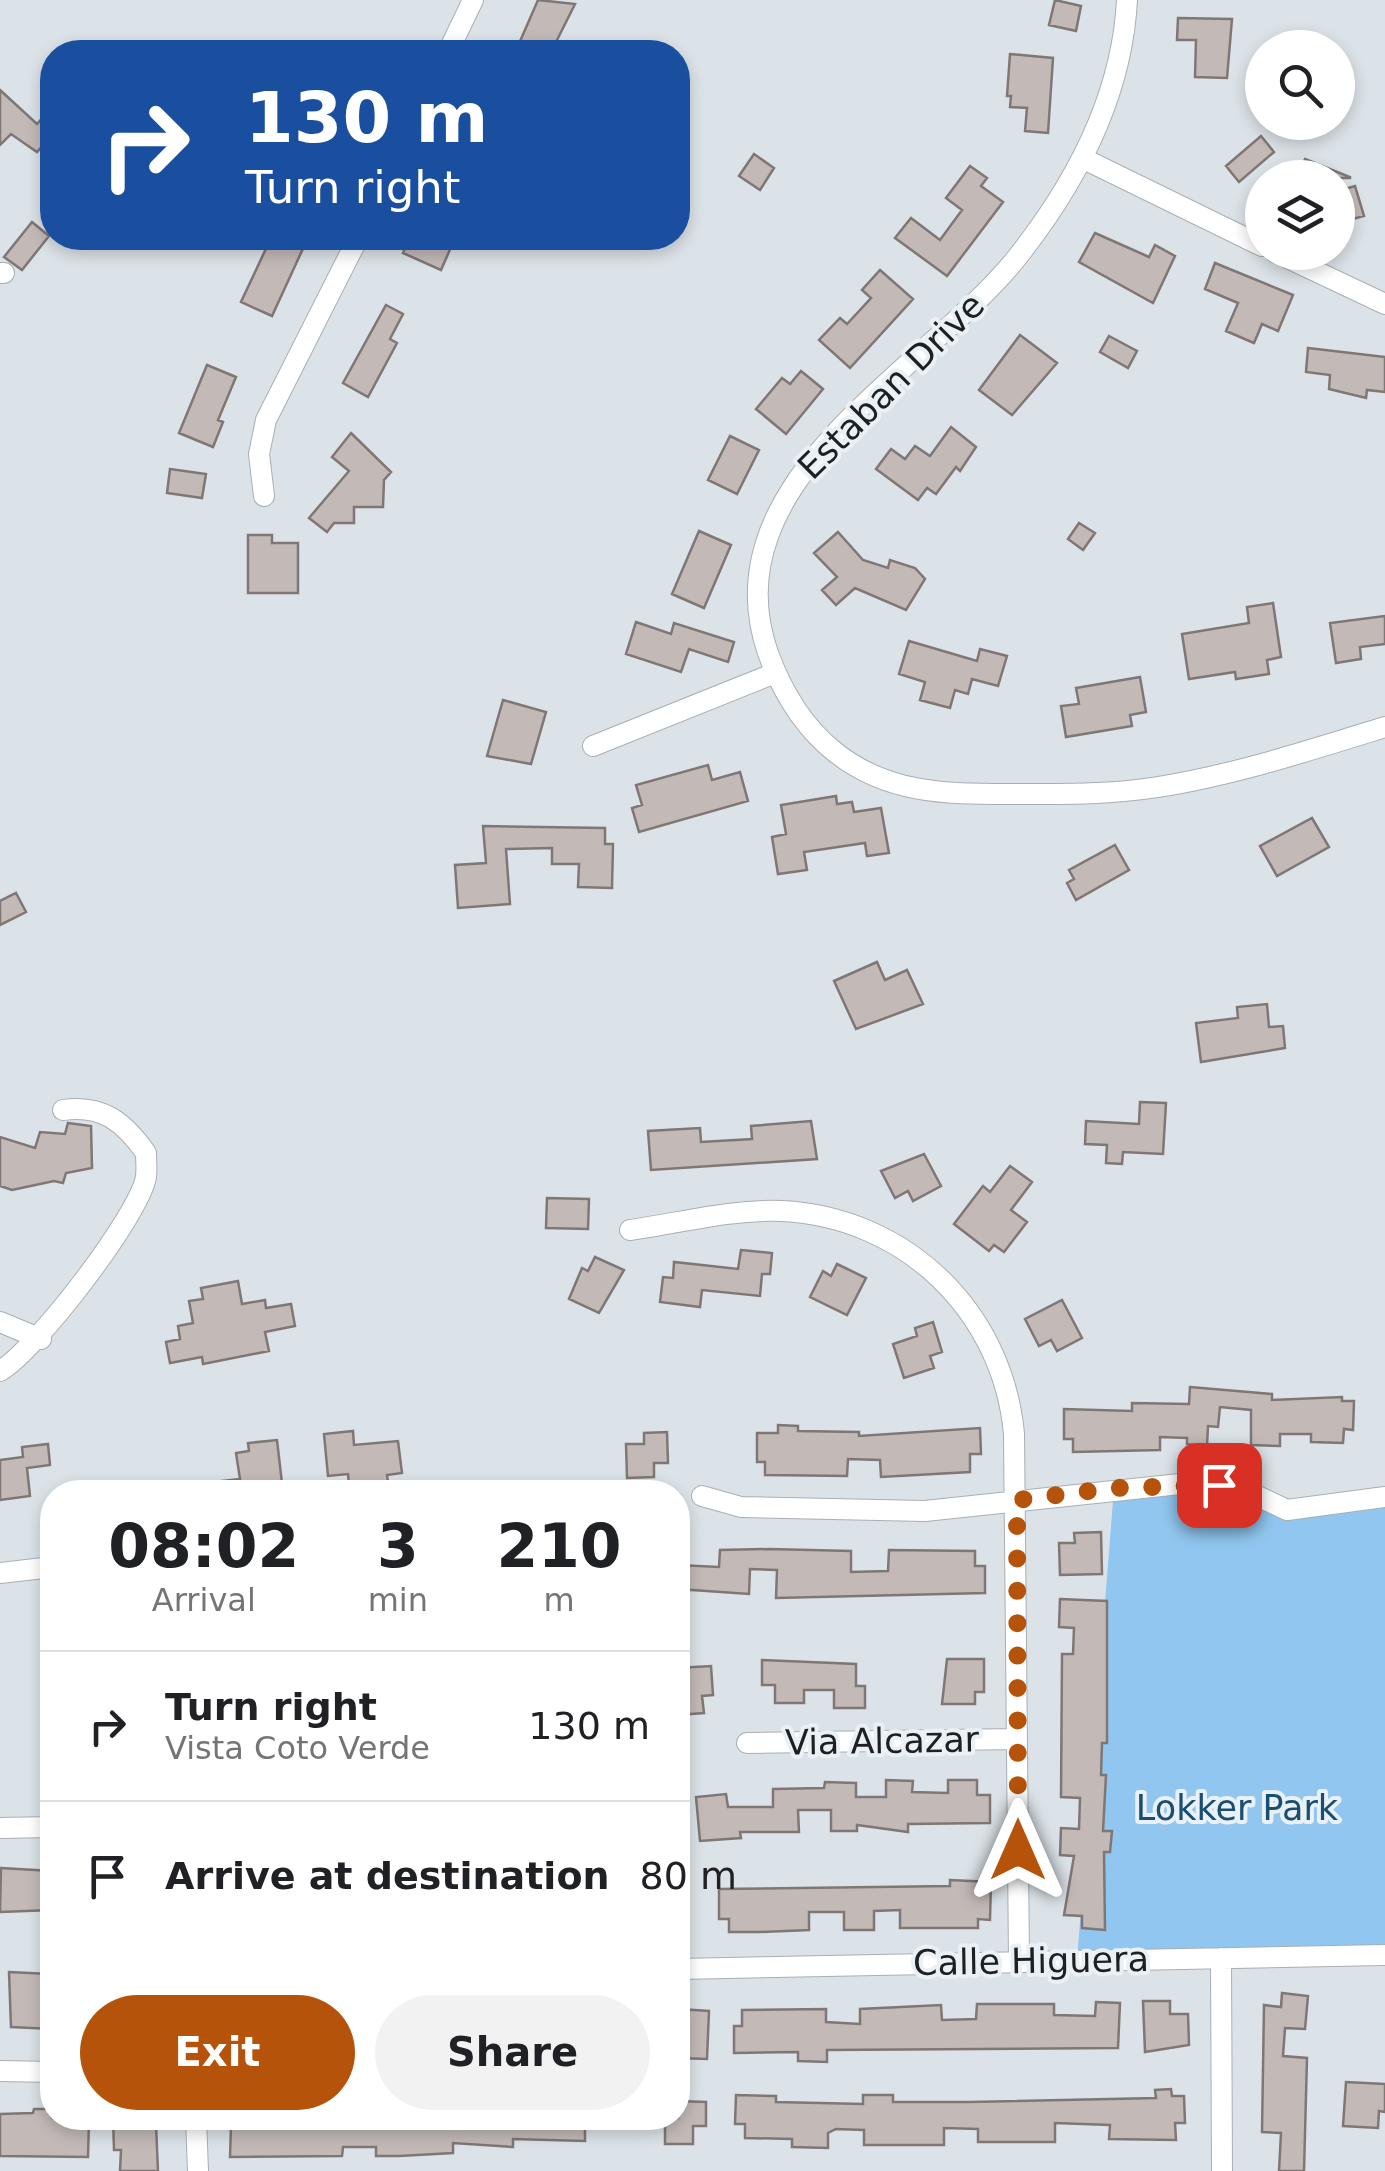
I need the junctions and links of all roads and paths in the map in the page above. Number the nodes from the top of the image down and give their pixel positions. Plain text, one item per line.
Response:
1 (473, 0) edge
2 (1127, 0) edge
3 (454, 40) edge
4 (1082, 158) junction
5 (1245, 238) edge
6 (352, 250) edge
7 (1313, 270) edge
8 (1385, 304) edge
9 (264, 496) dead end
10 (775, 673) junction
11 (1385, 727) edge
12 (593, 746) dead end
13 (64, 1110) dead end
14 (630, 1230) dead end
15 (0, 1322) edge
16 (40, 1339) junction
17 (0, 1371) edge
18 (702, 1496) dead end
19 (1385, 1497) edge
20 (1017, 1500) junction
21 (40, 1568) edge
22 (0, 1573) edge
23 (1016, 1738) junction
24 (747, 1743) dead end
25 (40, 1827) edge
26 (0, 1828) edge
27 (1385, 1955) edge
28 (1221, 1958) junction
29 (1019, 1961) junction
30 (690, 1969) edge
31 (0, 2070) edge
32 (40, 2072) edge
33 (196, 2130) edge
34 (198, 2171) edge
35 (1222, 2171) edge

1 - 3 street
2 - 4 street, Estaban Drive
4 - 5 street
4 - 10 street, Estaban Drive
6 - 9 street
7 - 8 street
10 - 11 street, Estaban Drive
10 - 12 street
13 - 16 street
14 - 20 street
15 - 16 street
16 - 17 street
18 - 20 street
19 - 20 street
20 - 23 street
21 - 22 street
23 - 24 street, Via Alcazar
23 - 29 street
25 - 26 street
27 - 28 street, Calle Higuera
28 - 29 street, Calle Higuera
28 - 35 street
29 - 30 street, Calle Higuera
31 - 32 street
33 - 34 street

